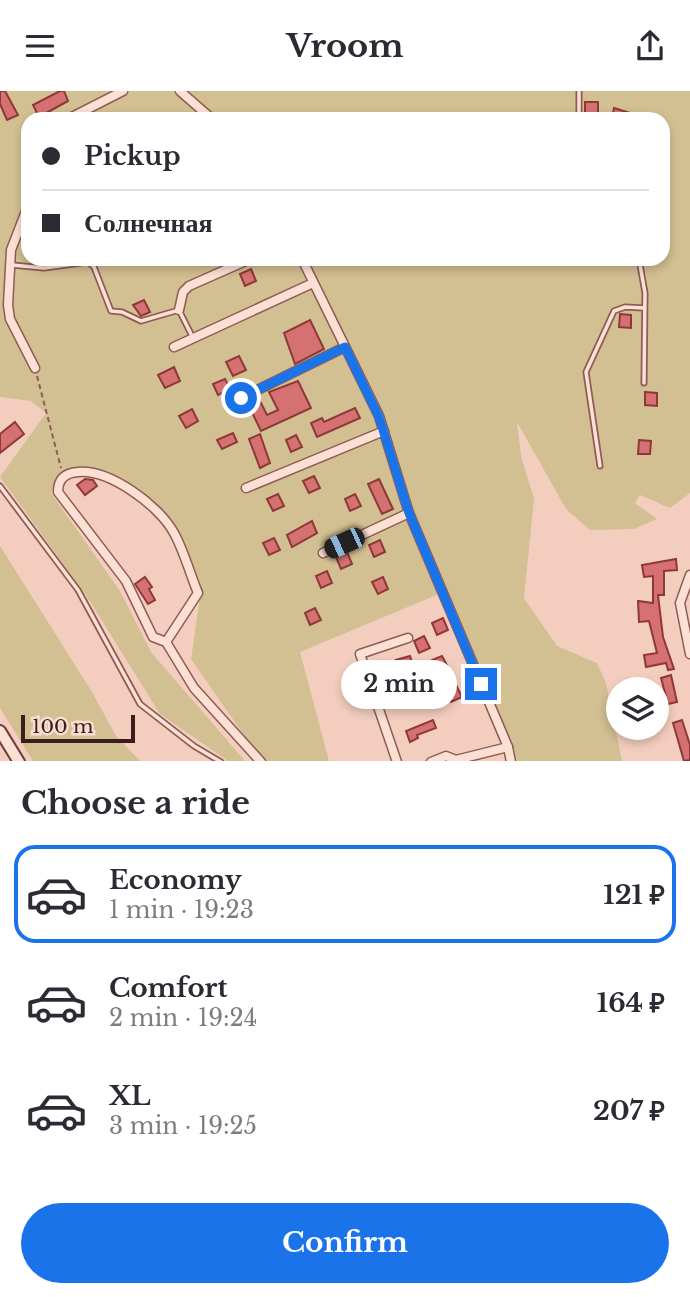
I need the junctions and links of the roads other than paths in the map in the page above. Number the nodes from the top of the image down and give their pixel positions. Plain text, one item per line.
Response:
1 (123, 91) edge
2 (180, 91) edge
3 (579, 91) edge
4 (82, 112) edge
5 (204, 112) edge
6 (579, 112) edge
7 (21, 224) edge
8 (12, 265) junction
9 (21, 266) edge
10 (23, 266) edge
11 (59, 266) edge
12 (93, 266) edge
13 (234, 266) edge
14 (305, 266) edge
15 (640, 266) edge
16 (313, 283) junction
17 (644, 308) junction
18 (179, 310) junction
19 (193, 338) junction
20 (174, 347) dead end
21 (345, 347) junction
22 (35, 368) road end
23 (644, 383) dead end
24 (241, 398) dead end
25 (384, 431) junction
26 (600, 467) dead end
27 (0, 486) edge
28 (246, 488) dead end
29 (409, 513) junction
30 (323, 553) dead end
31 (690, 575) edge
32 (408, 638) dead end
33 (166, 642) junction
34 (690, 654) edge
35 (0, 731) edge
36 (508, 747) junction
37 (19, 761) edge
38 (221, 761) edge
39 (261, 761) edge
40 (397, 761) edge
41 (431, 761) edge
42 (512, 761) edge

1 - 4 street
2 - 5 street
3 - 6 lane
7 - 8 street
8 - 9 lane
8 - 22 street
10 - 11 lane
12 - 18 lane
13 - 18 street
14 - 16 street
15 - 17 lane
16 - 19 street
16 - 21 street
17 - 23 lane
17 - 26 lane
18 - 19 lane
19 - 20 street
21 - 24 street
21 - 25 street
25 - 28 street
25 - 29 street
27 - 38 lane
29 - 30 street
29 - 36 street
31 - 34 street
32 - 40 street
33 - 33 street
33 - 39 street
35 - 37 main road
36 - 41 street
36 - 42 street

